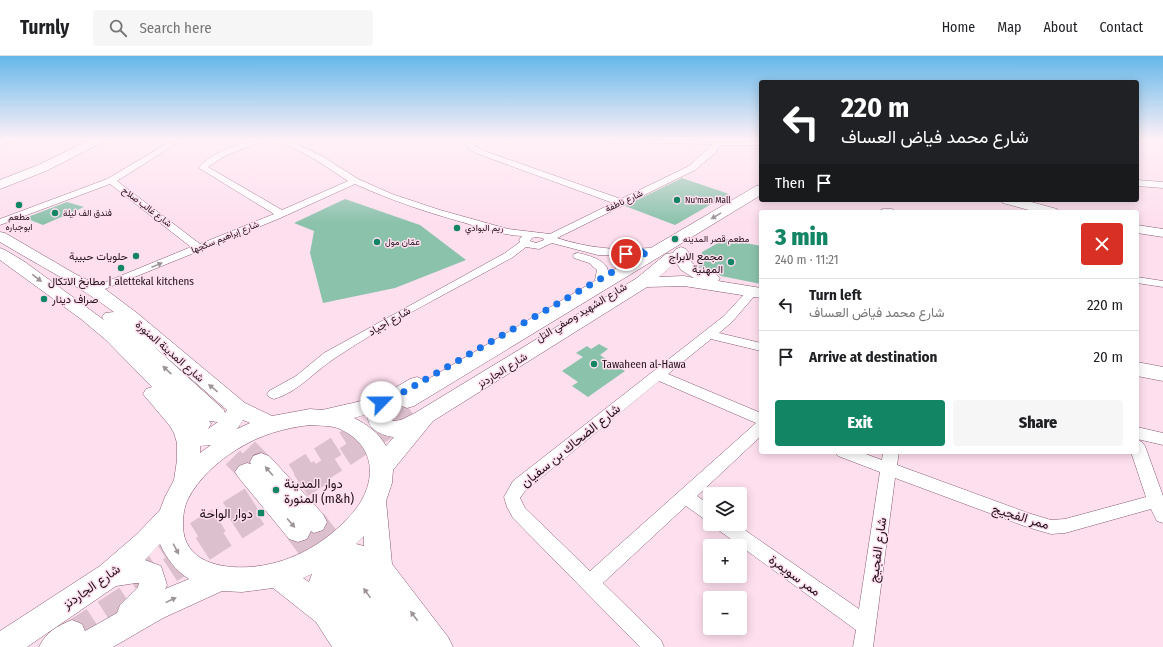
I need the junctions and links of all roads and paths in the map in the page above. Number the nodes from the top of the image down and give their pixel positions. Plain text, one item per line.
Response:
1 (43, 168) edge
2 (132, 168) edge
3 (203, 168) edge
4 (334, 168) edge
5 (523, 168) edge
6 (693, 168) edge
7 (110, 181) junction
8 (355, 181) junction
9 (1139, 183) edge
10 (0, 185) edge
11 (1163, 186) edge
12 (759, 190) edge
13 (620, 202) junction
14 (759, 202) edge
15 (1015, 202) edge
16 (1045, 210) edge
17 (282, 214) junction
18 (0, 222) edge
19 (1139, 229) edge
20 (507, 232) junction
21 (1163, 233) edge
22 (0, 236) edge
23 (542, 239) junction
24 (524, 242) junction
25 (199, 248) junction
26 (667, 252) junction
27 (0, 253) edge
28 (509, 256) junction
29 (71, 278) junction
30 (601, 280) junction
31 (1139, 280) edge
32 (643, 282) junction
33 (1163, 284) edge
34 (95, 290) junction
35 (758, 291) edge
36 (708, 334) junction
37 (759, 347) edge
38 (1139, 362) edge
39 (1163, 367) edge
40 (1139, 369) edge
41 (1163, 374) edge
42 (657, 375) junction
43 (274, 394) dead end
44 (411, 406) junction
45 (238, 408) junction
46 (216, 415) tunnel mouth
47 (323, 418) junction
48 (759, 418) edge
49 (269, 424) junction
50 (759, 429) edge
51 (193, 431) junction
52 (1139, 433) edge
53 (1163, 439) edge
54 (1139, 451) edge
55 (848, 454) edge
56 (891, 454) edge
57 (254, 467) tunnel mouth
58 (382, 468) junction
59 (888, 470) junction
60 (186, 482) junction
61 (686, 497) junction
62 (374, 501) junction
63 (1160, 502) edge
64 (703, 509) edge
65 (171, 514) junction
66 (1163, 516) edge
67 (306, 527) tunnel mouth
68 (734, 531) edge
69 (379, 568) junction
70 (277, 575) junction
71 (110, 576) junction
72 (221, 579) junction
73 (589, 584) junction
74 (326, 612) junction
75 (866, 626) junction
76 (115, 628) junction
77 (71, 636) edge
78 (1, 647) edge
79 (24, 647) edge
80 (349, 647) edge
81 (382, 647) edge
82 (406, 647) edge
83 (438, 647) edge
84 (654, 647) edge
85 (863, 647) edge

1 - 10 street
2 - 7 street
3 - 17 street
4 - 8 street
5 - 13 street
6 - 13 street, شارع ناطفة
7 - 18 street, شارع غالب صلاح
7 - 25 street, شارع غالب صلاح
8 - 17 street, شارع إبراهيم سكجها
8 - 20 street
9 - 11 street
12 -> 26 street, شارع الشهيد وصفي التل
13 - 23 street, شارع ناطفة
14 - 26 street, شارع الشهيد وصفي التل
15 - 16 street
17 - 25 street, شارع إبراهيم سكجها
19 - 21 street
20 - 23 street
20 - 24 street
22 - 29 street, شارع المدينة المنورة
23 - 24 street, شارع أجياد
23 - 26 street
23 - 28 street, شارع أجياد
23 - 30 street
24 - 28 street, شارع أجياد
34 -> 25 street, شارع إبراهيم سكجها
26 - 30 street, شارع الجاردنز
26 - 32 street, شارع الجاردنز
26 - 35 street
26 - 44 street, شارع الشهيد وصفي التل
27 -> 51 street
28 - 43 street, شارع أجياد
29 - 34 street, شارع المدينة المنورة
46 -> 29 street, شارع المدينة المنورة
30 - 44 street, شارع الجاردنز
31 - 33 street
32 - 35 street
32 - 44 street, شارع الجاردنز
45 -> 34 street, شارع المدينة المنورة
35 - 36 street, شارع الضحاك بن سفيان
36 - 37 street
36 - 42 street, شارع الضحاك بن سفيان
38 - 39 street
40 - 41 street
42 - 48 street
42 - 73 street, شارع الضحاك بن سفيان
44 - 47 street, شارع الجاردنز
44 - 58 street, شارع الجاردنز
45 - 49 street, شارع المدينة المنورة
45 - 51 street
47 - 49 street
47 - 58 street
49 - 60 street
50 - 61 street
51 - 60 street
52 - 53 street
54 - 63 street
55 - 59 street, ممر الفجيج
56 - 59 street, شارع الفجيج
57 - 67 street
58 - 62 street
59 - 63 street, ممر الفجيج
59 - 75 street, شارع الفجيج
60 - 65 street
61 - 64 street
61 - 73 street
62 - 69 street
62 - 70 street
63 - 66 street
65 - 71 street, شارع الجاردنز
65 -> 72 street
68 - 75 street, ممر سويمرة
69 - 74 street
83 -> 69 street
70 - 72 street
70 - 74 street
71 - 76 street
71 - 78 street, شارع الجاردنز
76 -> 72 street
73 - 84 street, شارع الضحاك بن سفيان
74 - 80 street
75 - 85 street, شارع الفجيج
76 - 77 street
77 - 79 street
82 -> 81 street

